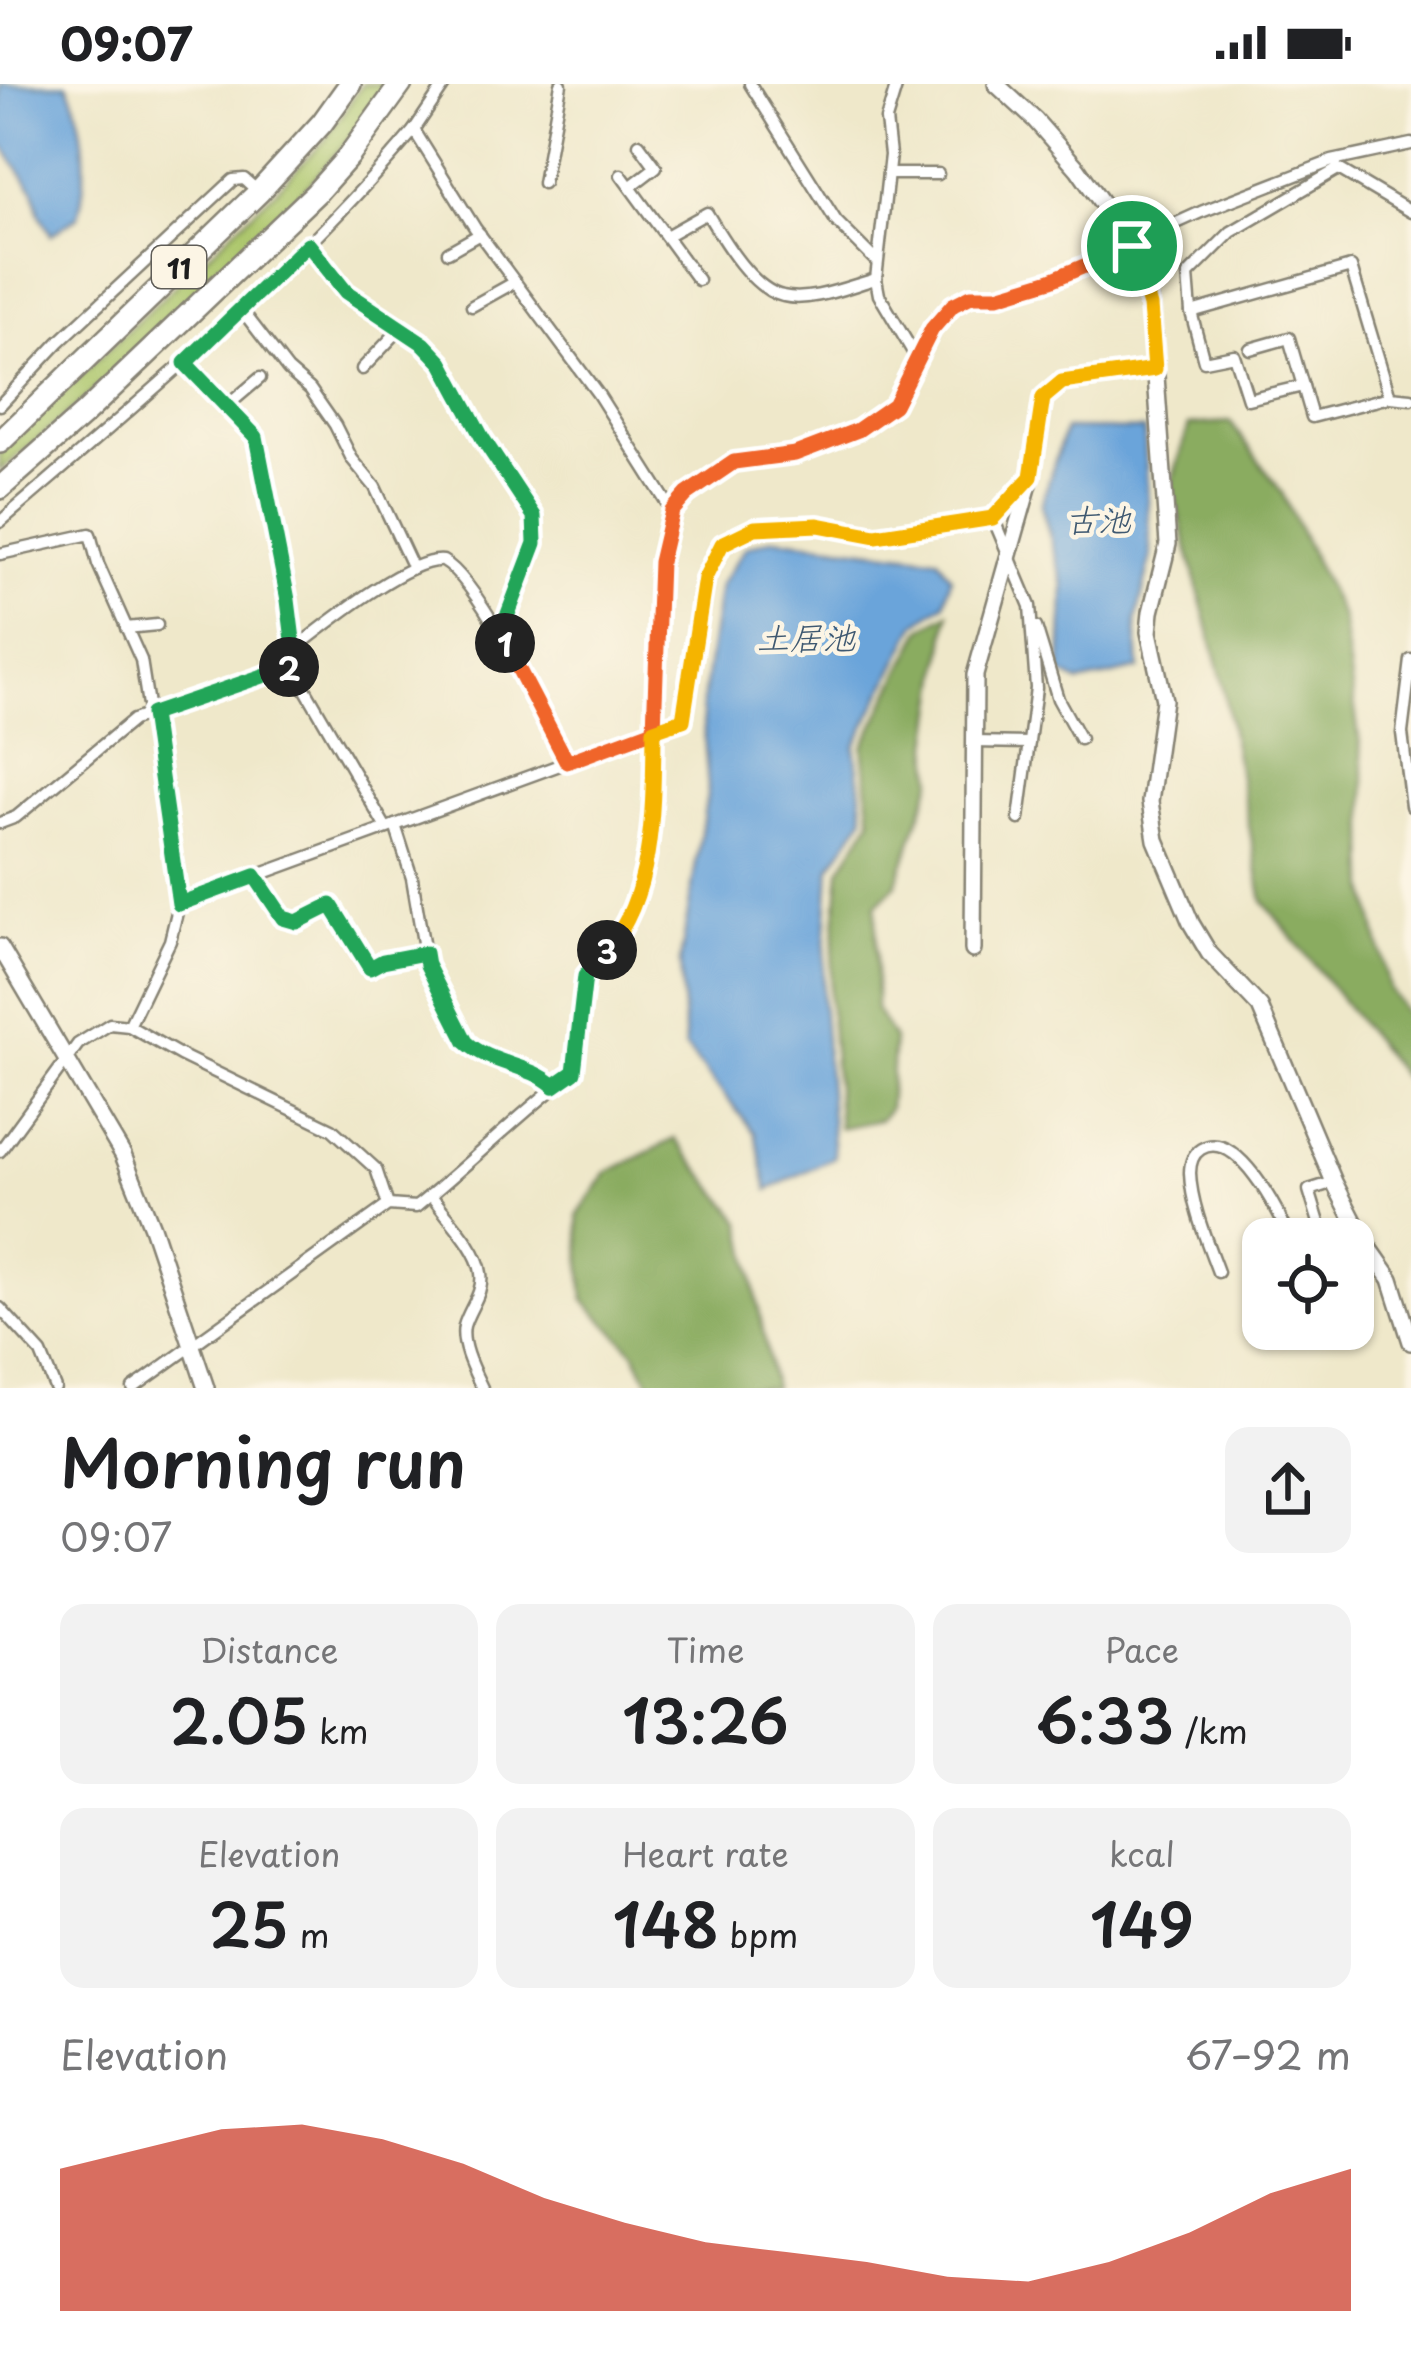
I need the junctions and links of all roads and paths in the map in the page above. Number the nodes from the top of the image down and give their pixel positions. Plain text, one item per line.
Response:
1 (350, 84) edge
2 (401, 84) edge
3 (445, 84) edge
4 (561, 84) edge
5 (749, 84) edge
6 (897, 84) edge
7 (996, 84) edge
8 (414, 130) junction
9 (639, 144) dead end
10 (1411, 144) edge
11 (1335, 165) junction
12 (888, 174) junction
13 (938, 174) dead end
14 (621, 175) dead end
15 (543, 183) dead end
16 (630, 188) junction
17 (259, 192) junction
18 (1411, 212) edge
19 (479, 234) junction
20 (666, 236) junction
21 (308, 244) junction
22 (1132, 246) junction
23 (448, 252) dead end
24 (876, 261) junction
25 (876, 279) junction
26 (698, 280) dead end
27 (515, 282) junction
28 (472, 306) dead end
29 (241, 309) junction
30 (1191, 312) junction
31 (401, 328) junction
32 (1259, 332) dead end
33 (917, 359) junction
34 (185, 363) junction
35 (362, 369) dead end
36 (1155, 369) junction
37 (260, 378) dead end
38 (1303, 386) junction
39 (1390, 397) junction
40 (1411, 399) edge
41 (0, 405) edge
42 (227, 406) junction
43 (0, 442) edge
44 (1031, 477) junction
45 (0, 488) edge
46 (672, 511) junction
47 (993, 518) junction
48 (0, 522) edge
49 (0, 554) edge
50 (1009, 556) junction
51 (413, 568) junction
52 (1030, 606) junction
53 (157, 625) dead end
54 (126, 628) junction
55 (500, 635) junction
56 (293, 650) junction
57 (1411, 660) edge
58 (296, 664) junction
59 (152, 714) junction
60 (654, 730) junction
61 (1080, 739) dead end
62 (974, 742) junction
63 (1029, 743) junction
64 (567, 762) junction
65 (1411, 806) edge
66 (1018, 819) dead end
67 (0, 823) edge
68 (390, 827) junction
69 (255, 876) junction
70 (179, 904) junction
71 (0, 947) edge
72 (973, 950) dead end
73 (425, 953) junction
74 (129, 1026) junction
75 (67, 1057) junction
76 (554, 1086) junction
77 (0, 1151) edge
78 (1334, 1181) junction
79 (431, 1195) junction
80 (388, 1205) junction
81 (1277, 1218) edge
82 (1318, 1218) edge
83 (1218, 1272) dead end
84 (0, 1308) edge
85 (1411, 1342) edge
86 (190, 1350) junction
87 (55, 1388) edge
88 (134, 1388) edge
89 (206, 1388) edge
90 (482, 1388) edge

1 - 17 highway, 11
2 - 45 highway, 11
3 - 8 street
4 - 15 street
5 - 24 street
6 - 12 street
7 - 22 street
8 - 19 street
8 - 21 street
9 - 16 street
10 - 11 street
11 - 18 street
11 - 22 street
11 - 30 street
12 - 13 street
12 - 24 street
14 - 16 street
16 - 20 street
17 - 41 street
17 - 43 highway, 11
19 - 23 street
19 - 27 street
20 - 25 street
20 - 26 street
21 - 29 street
21 - 31 street
22 - 33 street
22 - 36 street
24 - 25 street
25 - 33 street
27 - 28 street
27 - 46 street
29 - 34 street
29 - 51 street
30 - 38 street
30 - 39 street
31 - 35 street
31 - 55 street
32 - 38 street
33 - 46 street
34 - 42 street
34 - 48 street
36 - 44 street
36 - 78 street
37 - 42 street
38 - 39 street
39 - 40 street
42 - 56 street
44 - 47 street
44 - 50 street
46 - 60 street
47 - 50 street
47 - 60 street
49 - 54 street
50 - 52 street
50 - 62 street
51 - 55 street
51 - 56 street
52 - 61 street
52 - 63 street
53 - 54 street
54 - 59 street
55 - 64 street
56 - 58 street
57 - 65 street
58 - 59 street
58 - 68 street
59 - 67 street
59 - 70 street
60 - 64 street
60 - 76 street
62 - 63 street
62 - 72 street
63 - 66 street
64 - 68 street
68 - 69 street
68 - 73 street
69 - 70 street
69 - 73 street
70 - 74 street
71 - 75 street
73 - 76 street
74 - 75 street
74 - 80 street
75 - 77 street
75 - 86 street
76 - 79 street
78 - 82 street
78 - 85 street
79 - 80 street
79 - 90 street
80 - 86 street
81 - 83 street
84 - 87 street
86 - 88 street
86 - 89 street

